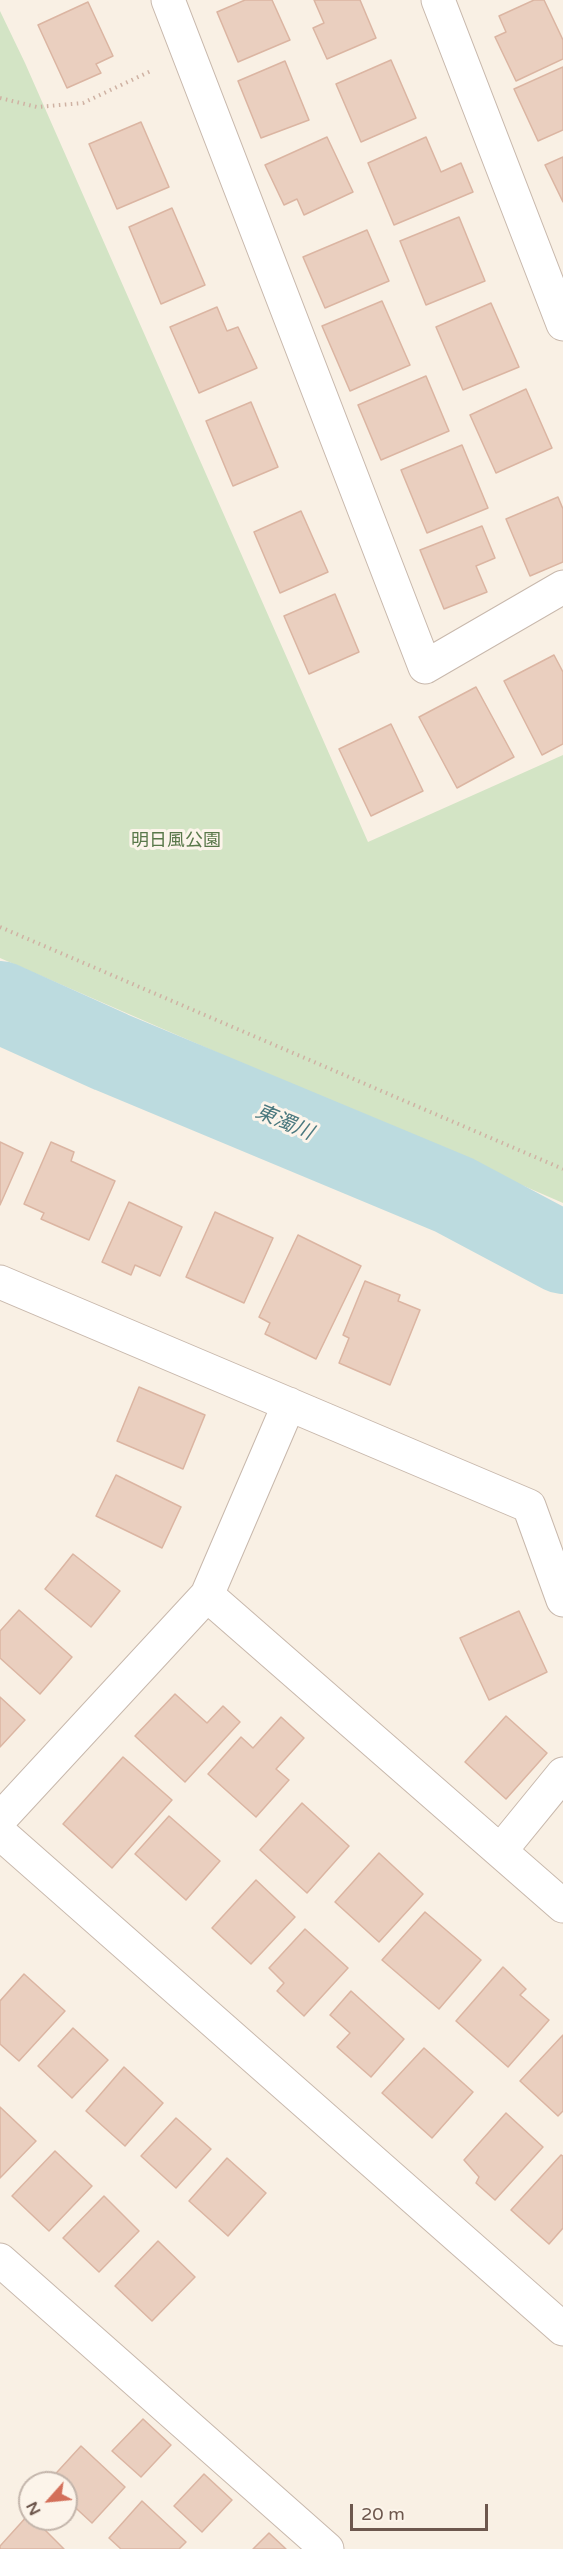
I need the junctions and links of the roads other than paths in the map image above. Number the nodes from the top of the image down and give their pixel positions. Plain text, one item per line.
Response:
1 (168, 0) edge
2 (438, 0) edge
3 (563, 324) edge
4 (563, 587) edge
5 (0, 1281) edge
6 (289, 1404) junction
7 (207, 1595) junction
8 (563, 1600) edge
9 (563, 1774) edge
10 (0, 1819) edge
11 (0, 1833) edge
12 (501, 1850) junction
13 (563, 1906) edge
14 (0, 2260) edge
15 (563, 2329) edge
16 (327, 2549) edge

1 - 4 street
2 - 3 street
5 - 6 street
6 - 7 street
6 - 8 street
7 - 10 street
7 - 12 street
9 - 12 street
11 - 15 street
12 - 13 street
14 - 16 street

